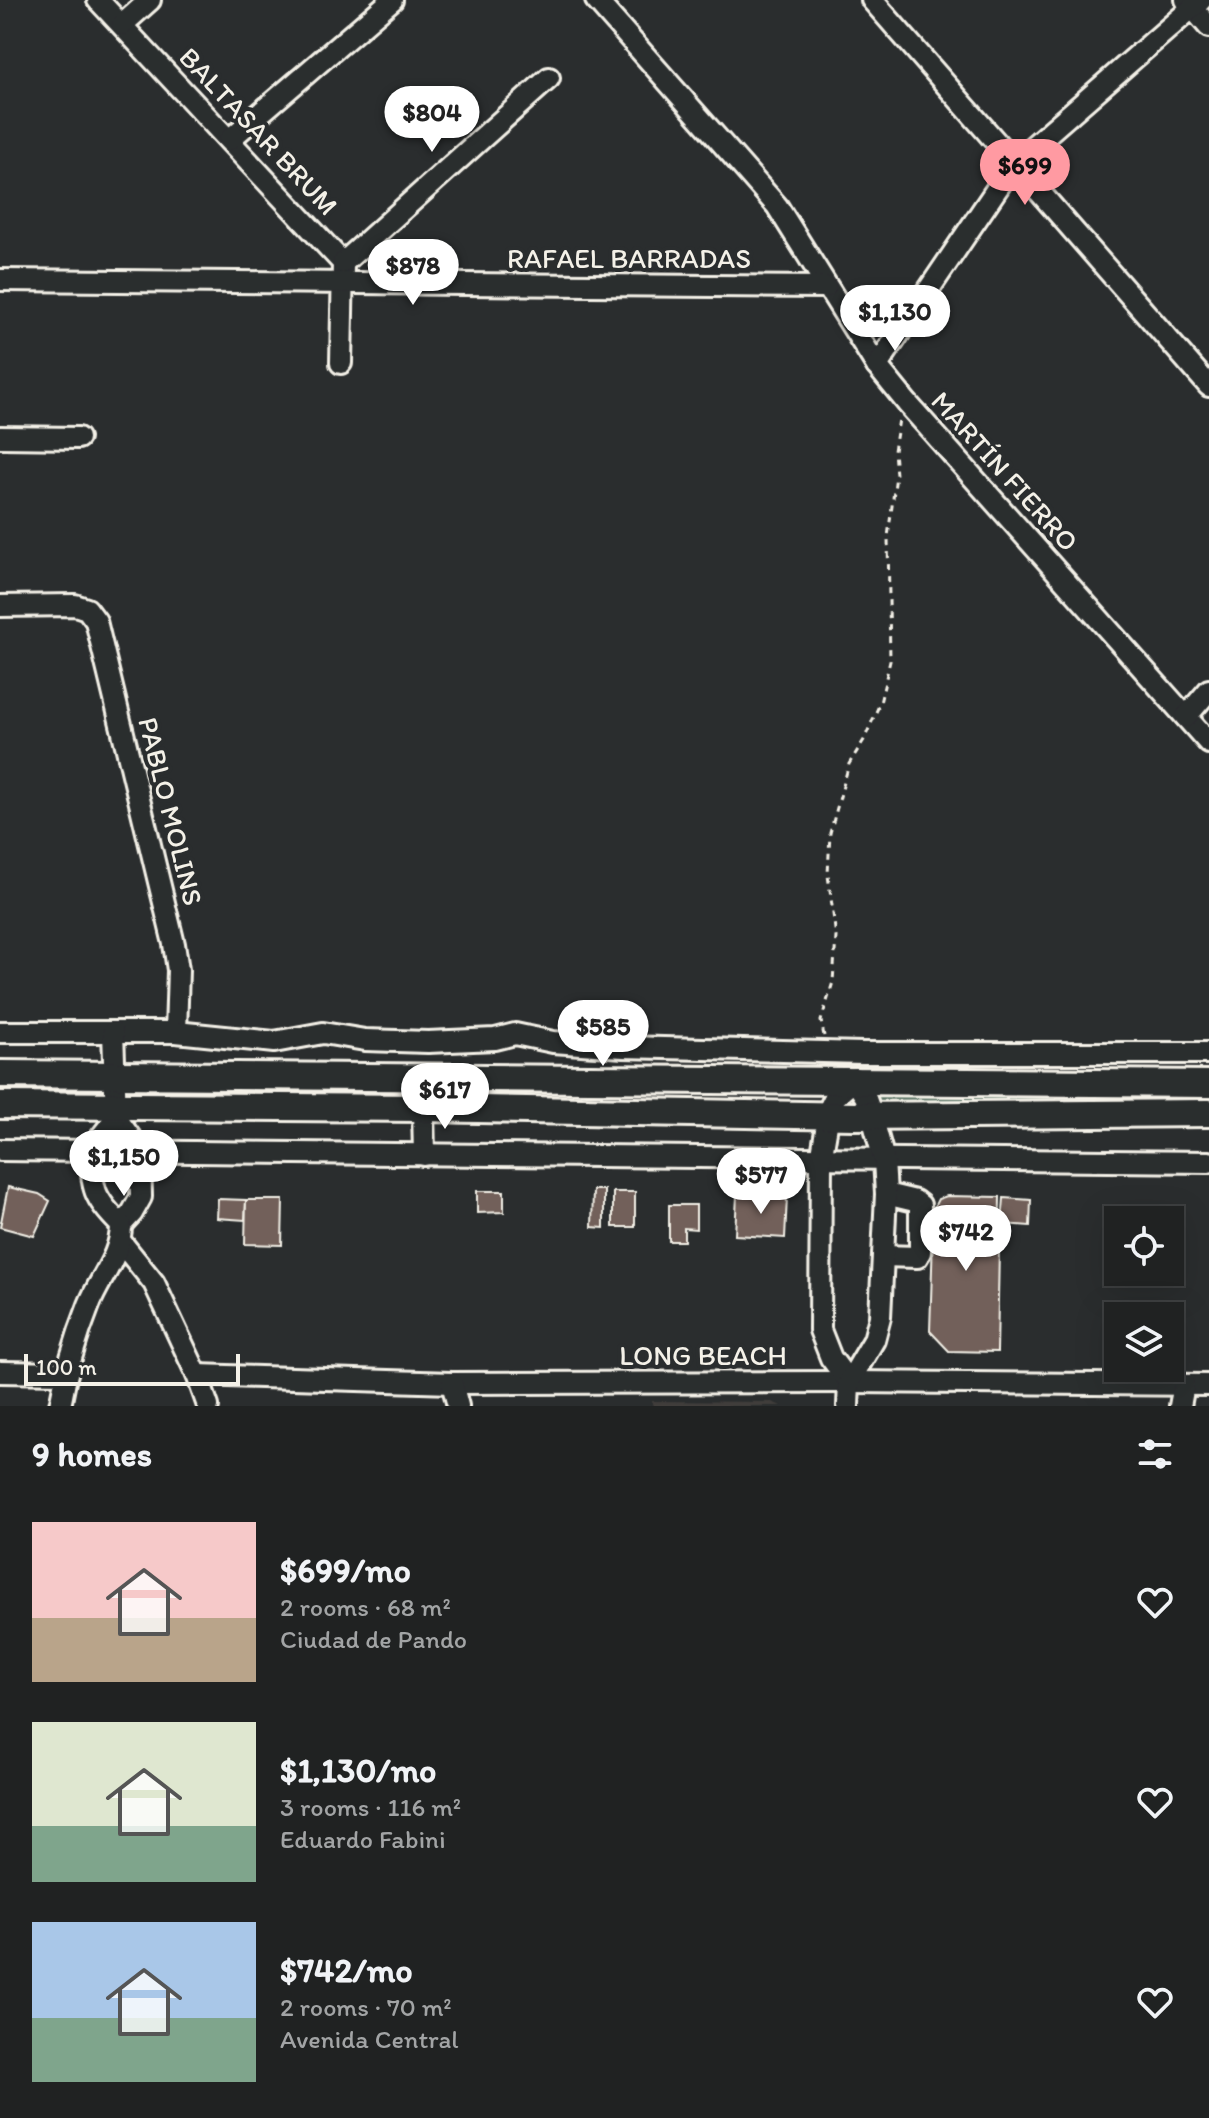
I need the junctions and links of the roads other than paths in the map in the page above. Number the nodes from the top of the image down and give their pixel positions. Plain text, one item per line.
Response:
1 (98, 0) edge
2 (150, 0) edge
3 (392, 0) edge
4 (596, 0) edge
5 (872, 0) edge
6 (1193, 2) edge
7 (122, 25) junction
8 (1209, 27) edge
9 (549, 78) dead end
10 (229, 140) junction
11 (1015, 162) junction
12 (343, 263) junction
13 (0, 280) edge
14 (344, 285) junction
15 (826, 287) junction
16 (341, 363) dead end
17 (877, 366) junction
18 (1209, 386) edge
19 (0, 437) edge
20 (78, 438) dead end
21 (0, 606) edge
22 (1209, 690) edge
23 (1186, 717) junction
24 (1209, 743) edge
25 (0, 1032) edge
26 (113, 1032) junction
27 (176, 1032) junction
28 (863, 1053) junction
29 (1209, 1053) edge
30 (0, 1074) edge
31 (115, 1075) junction
32 (855, 1081) junction
33 (1209, 1084) edge
34 (0, 1105) edge
35 (423, 1108) junction
36 (116, 1112) junction
37 (1209, 1113) edge
38 (826, 1116) junction
39 (872, 1116) junction
40 (0, 1150) edge
41 (91, 1150) junction
42 (140, 1151) junction
43 (424, 1155) junction
44 (821, 1160) junction
45 (884, 1160) junction
46 (1209, 1162) edge
47 (886, 1194) junction
48 (121, 1234) junction
49 (883, 1256) junction
50 (0, 1372) edge
51 (65, 1373) junction
52 (197, 1375) junction
53 (849, 1382) junction
54 (452, 1383) junction
55 (1184, 1385) junction
56 (1209, 1385) edge
57 (60, 1406) edge
58 (208, 1406) edge
59 (458, 1406) edge
60 (848, 1406) edge
61 (1180, 1406) edge

1 - 7 street, BALTASAR BRUM
2 - 7 street
3 - 10 street
4 - 15 street, MARTÍN FIERRO
5 - 11 street
6 - 8 street
6 - 11 street
7 - 10 street, BALTASAR BRUM
9 - 12 street
10 - 12 street, BALTASAR BRUM
11 - 17 street
11 - 18 street
12 - 14 street
13 - 14 street, RAFAEL BARRADAS
14 - 15 street, RAFAEL BARRADAS
14 - 16 street
15 - 17 street, MARTÍN FIERRO
17 - 23 street, MARTÍN FIERRO
19 - 20 street
21 - 27 street, PABLO MOLINS
22 - 23 street
23 - 24 street, MARTÍN FIERRO
25 - 26 street
26 - 27 street
26 - 31 street
27 - 28 street
28 - 29 street
28 - 32 street
30 - 31 main road
31 - 32 main road
31 - 36 street
32 - 33 main road
32 - 38 street
32 - 39 street
34 - 36 main road
35 - 36 main road
35 - 38 main road
35 - 43 street
36 - 41 street
36 - 42 street
37 - 39 main road
38 - 39 main road
38 - 44 street
39 - 45 street
40 - 41 street
41 - 42 street
41 - 48 street
42 - 43 street
42 - 48 street
43 - 44 street
44 - 45 street
44 - 53 street
45 - 46 street
45 - 47 street
47 - 49 street
47 - 49 street
48 - 51 street
48 - 52 street
49 - 53 street
50 - 51 street
51 - 57 street
52 - 54 street, LONG BEACH
52 - 58 street
53 - 54 street, LONG BEACH
53 - 55 street, LONG BEACH
53 - 60 street
54 - 59 street
55 - 56 street, LONG BEACH
55 - 61 street

